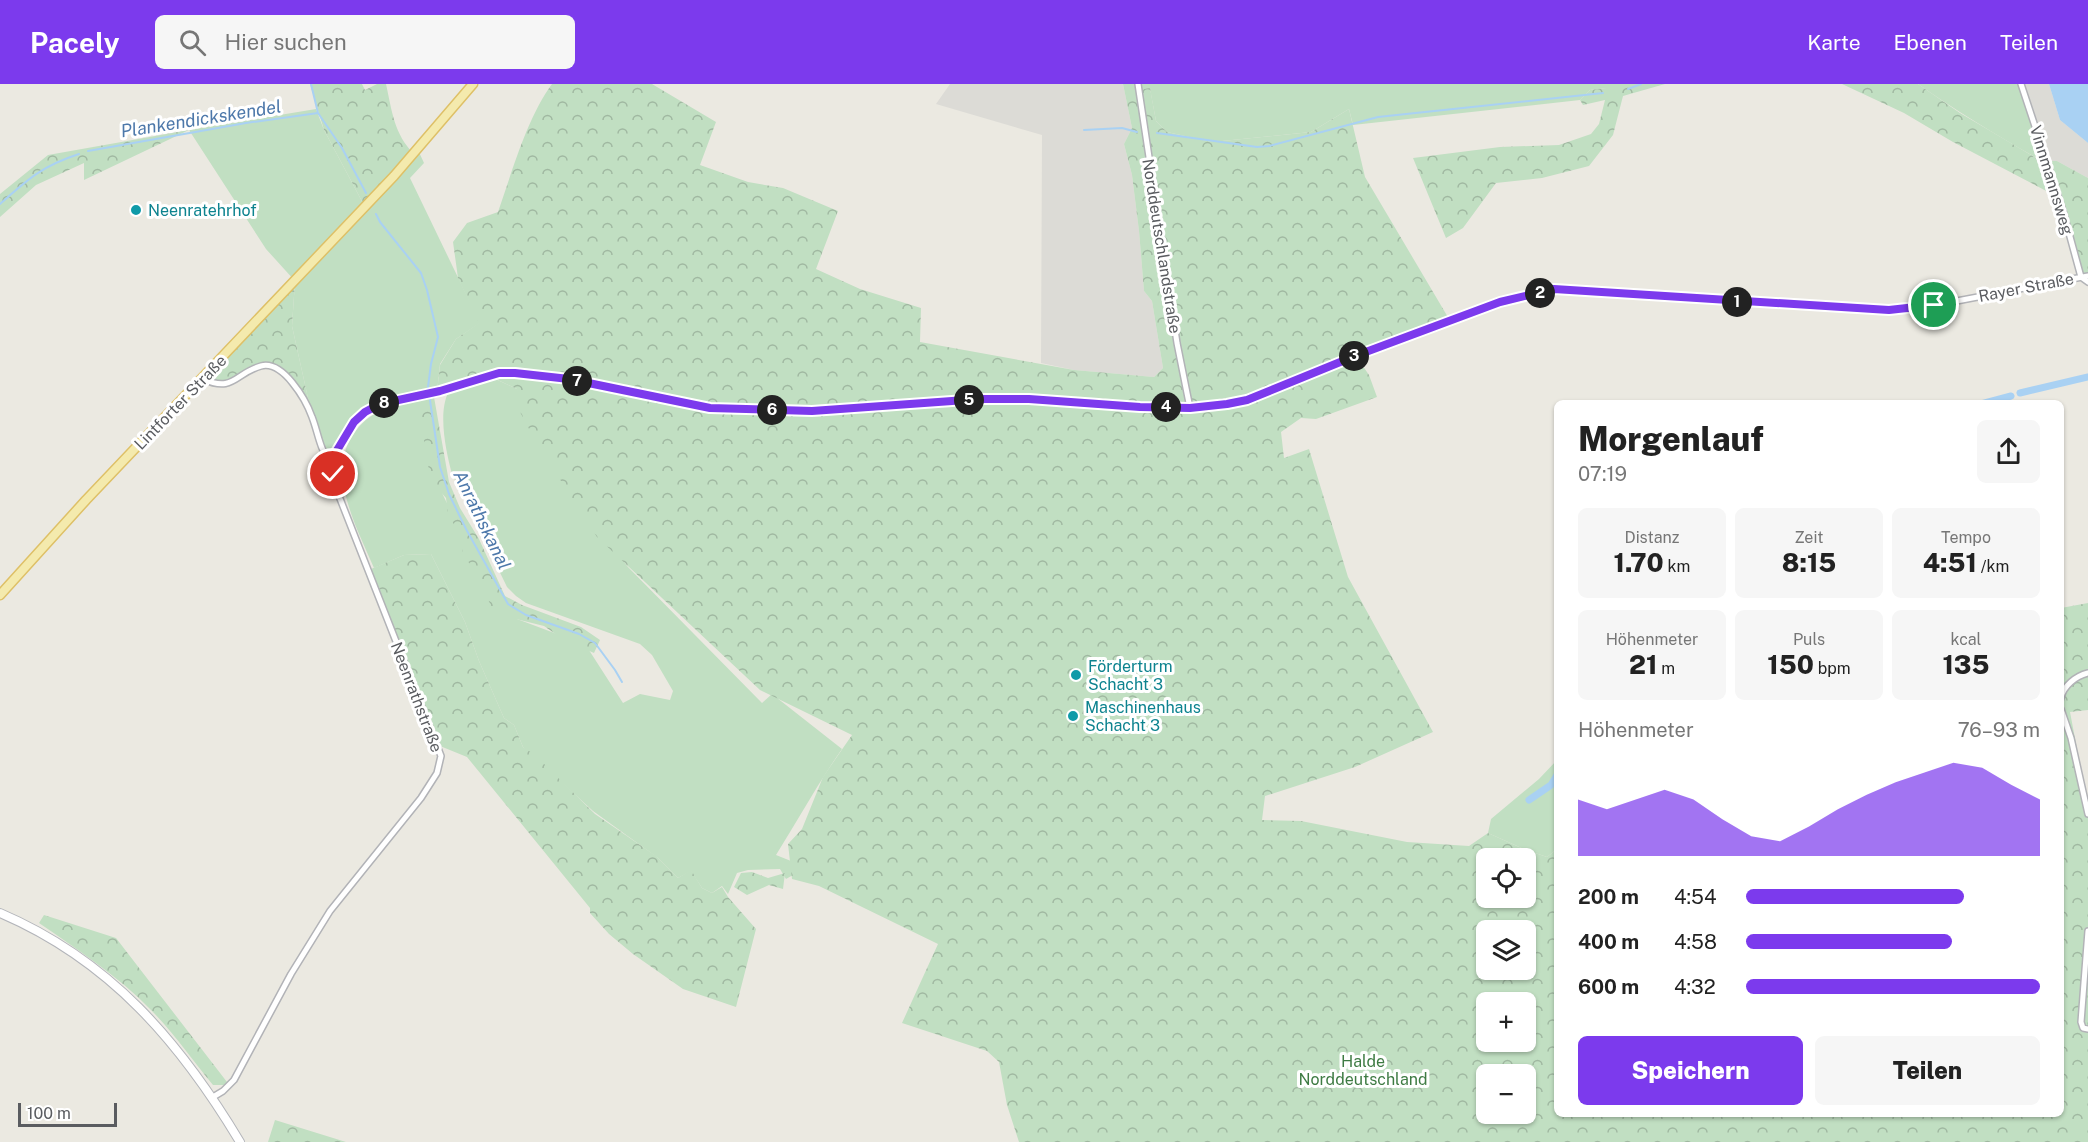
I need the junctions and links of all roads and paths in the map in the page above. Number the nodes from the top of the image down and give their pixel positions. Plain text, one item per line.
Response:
1 (473, 84) edge
2 (1138, 84) edge
3 (2022, 84) edge
4 (2088, 276) edge
5 (2081, 277) junction
6 (2088, 282) edge
7 (203, 378) junction
8 (1190, 408) junction
9 (330, 462) junction
10 (0, 595) edge
11 (2088, 674) edge
12 (2064, 689) edge
13 (2064, 718) edge
14 (2088, 814) edge
15 (0, 913) edge
16 (2088, 931) edge
17 (2088, 1029) edge
18 (213, 1097) junction
19 (240, 1142) edge

1 - 7 main road, Lintforter Straße
2 - 8 street, Norddeutschlandstraße
3 - 5 street, Vinnmannsweg
4 - 5 street, Rayer Straße
5 - 6 street
5 - 8 street, Rayer Straße
7 - 9 street, Neenrathstraße
7 - 10 main road, Lintforter Straße
8 - 9 street, Rayer Straße
9 - 18 street, Neenrathstraße
11 - 12 street
13 - 14 street
15 - 18 main road
16 - 17 street
18 - 19 main road

